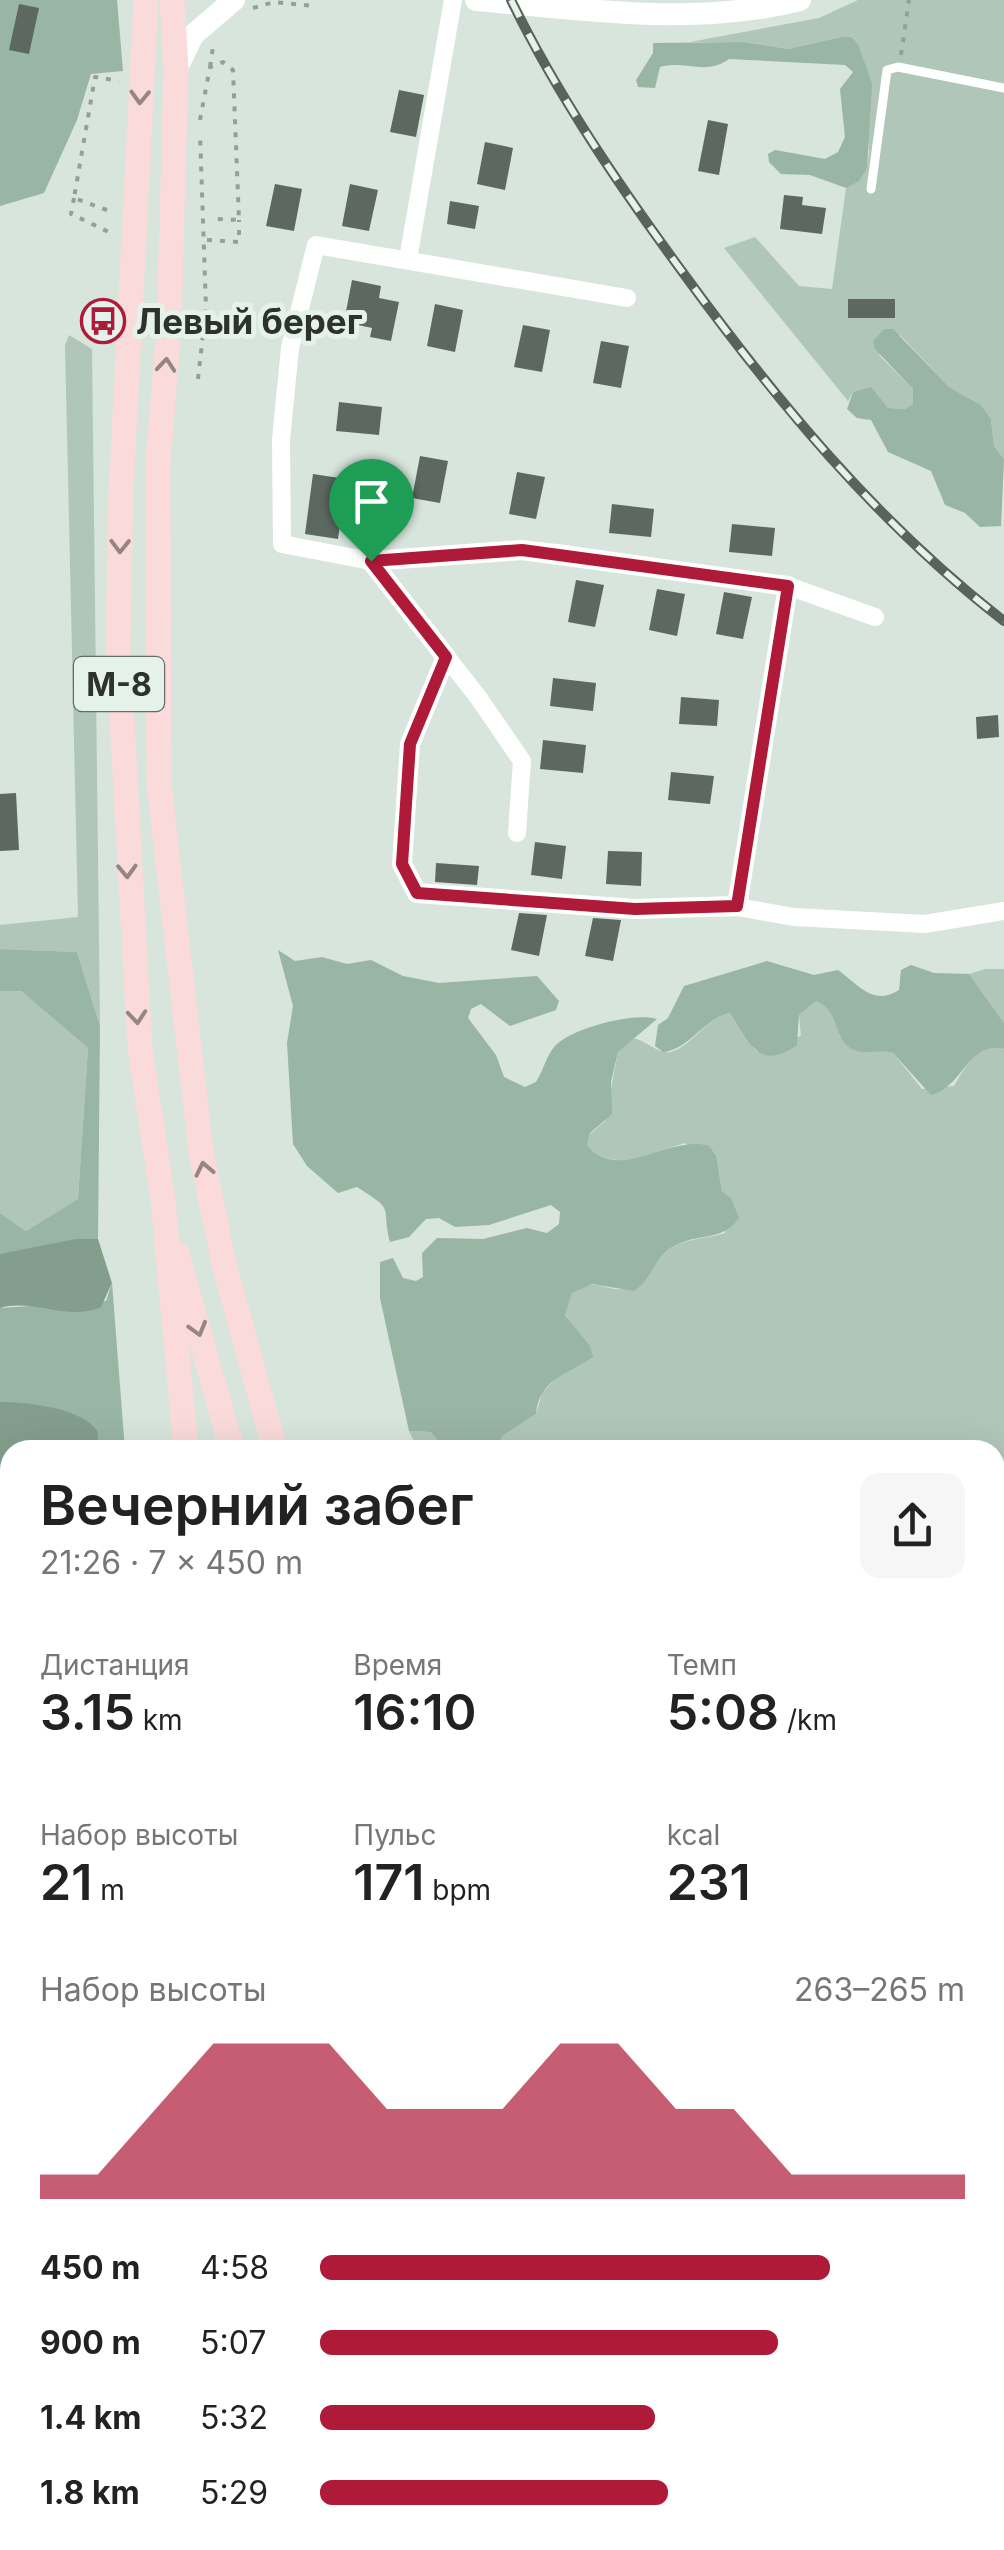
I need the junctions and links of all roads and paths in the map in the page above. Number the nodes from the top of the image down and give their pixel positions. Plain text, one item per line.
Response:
1 (146, 0) edge
2 (172, 0) edge
3 (453, 0) edge
4 (476, 0) edge
5 (800, 0) edge
6 (909, 0) edge
7 (237, 6) edge
8 (314, 6) dead end
9 (216, 32) dead end
10 (210, 67) junction
11 (898, 67) junction
12 (176, 70) junction
13 (122, 82) dead end
14 (1004, 88) edge
15 (872, 189) dead end
16 (74, 198) junction
17 (107, 210) dead end
18 (215, 219) dead end
19 (117, 220) dead end
20 (239, 220) junction
21 (205, 240) junction
22 (408, 259) junction
23 (627, 298) dead end
24 (198, 379) dead end
25 (371, 561) junction
26 (788, 586) junction
27 (875, 617) dead end
28 (446, 657) junction
29 (517, 834) dead end
30 (417, 893) joint
31 (737, 906) junction
32 (1004, 910) edge
33 (162, 1201) junction
34 (185, 1440) edge
35 (229, 1440) edge
36 (272, 1440) edge

1 -> 33 main road, М-8
2 - 12 main road, М-8
3 - 22 street
4 - 5 main road
6 - 11 path
7 - 8 path
7 - 12 main road
9 - 10 path
10 - 20 path
10 - 21 path
11 - 14 lane
11 - 15 lane
36 -> 12 main road, М-8
13 - 16 path
16 - 17 path
16 - 19 path
18 - 20 path
20 - 21 path
21 - 24 path
22 - 23 street
22 - 25 street
25 - 26 street
25 - 28 street
26 - 27 street
26 - 31 street
28 - 29 street
28 - 30 lane
30 - 31 street
31 - 32 street
33 - 34 main road
33 -> 35 main road, М-8

